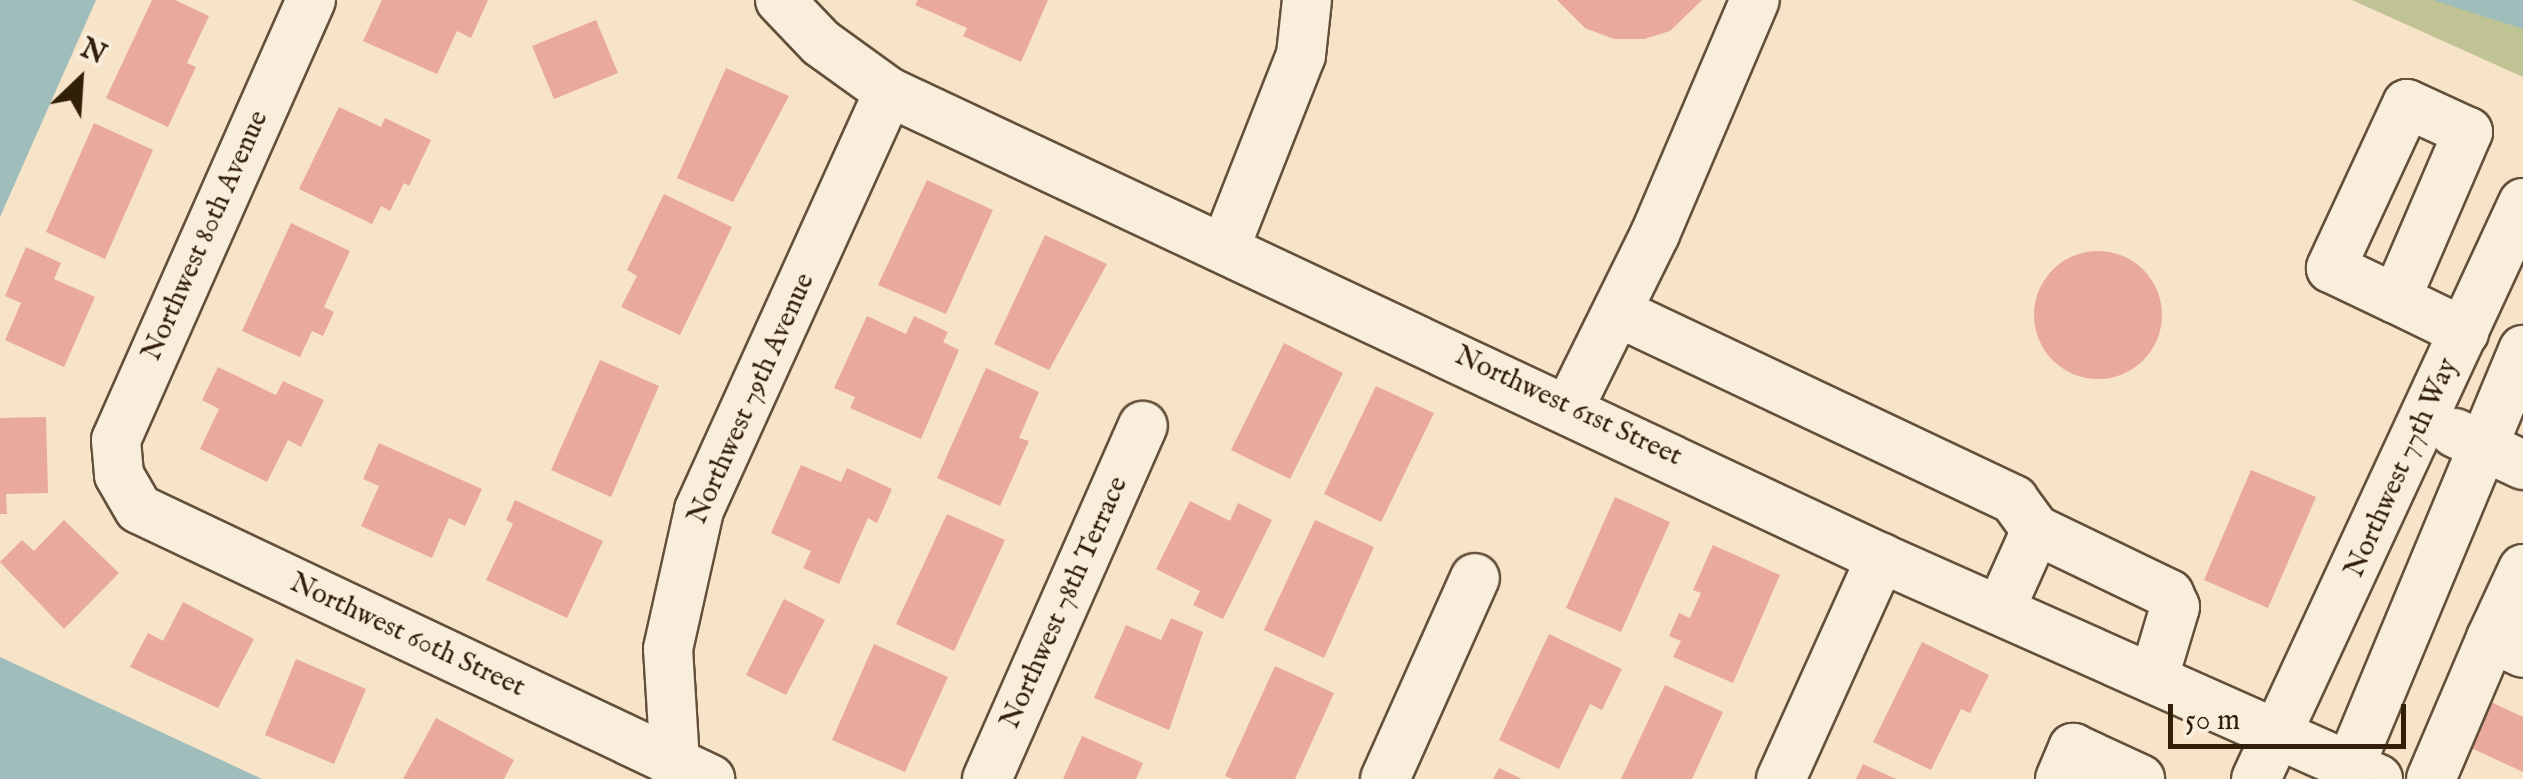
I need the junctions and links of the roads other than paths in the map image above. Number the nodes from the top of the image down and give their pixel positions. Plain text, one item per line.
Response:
1 (311, 0) edge
2 (780, 0) edge
3 (1307, 0) edge
4 (1755, 0) edge
5 (888, 92) junction
6 (2523, 203) edge
7 (1225, 248) junction
8 (2396, 299) dead end
9 (1617, 312) junction
10 (2464, 332) junction
11 (2523, 350) edge
12 (1570, 406) junction
13 (2424, 419) junction
14 (1143, 426) dead end
15 (2480, 445) junction
16 (2523, 466) edge
17 (119, 475) joint
18 (2036, 530) junction
19 (1881, 558) junction
20 (2523, 569) edge
21 (1475, 578) dead end
22 (2000, 610) junction
23 (2507, 646) edge
24 (2154, 677) junction
25 (2282, 733) junction
26 (2364, 772) edge
27 (688, 774) edge
28 (987, 779) edge
29 (1385, 779) edge
30 (1781, 779) edge
31 (2060, 779) edge
32 (2140, 779) edge
33 (2256, 779) edge
34 (2431, 779) edge

1 - 17 street, Northwest 80th Avenue
2 - 5 street, Northwest 61st Street
3 - 7 street
4 - 9 street
5 - 7 street, Northwest 61st Street
5 - 27 street, Northwest 79th Avenue
6 - 10 street, Northwest 77th Way
7 - 12 street, Northwest 61st Street
8 - 10 street
9 - 12 street
9 - 18 street
10 - 13 street, Northwest 77th Way
11 - 15 street
12 - 19 street, Northwest 61st Street
13 - 15 street
13 - 25 street, Northwest 77th Way
14 - 28 street, Northwest 78th Terrace
15 - 16 street
15 - 26 street
17 - 27 street, Northwest 60th Street
18 - 22 street
18 - 24 street
19 - 22 street, Northwest 61st Street
19 - 30 street
20 - 23 street
21 - 29 street
22 - 24 street, Northwest 61st Street
23 - 34 street
24 - 25 street, Northwest 61st Street
25 - 26 street, Northwest 61st Street
25 - 33 street, Northwest 77th Way
31 - 32 street

